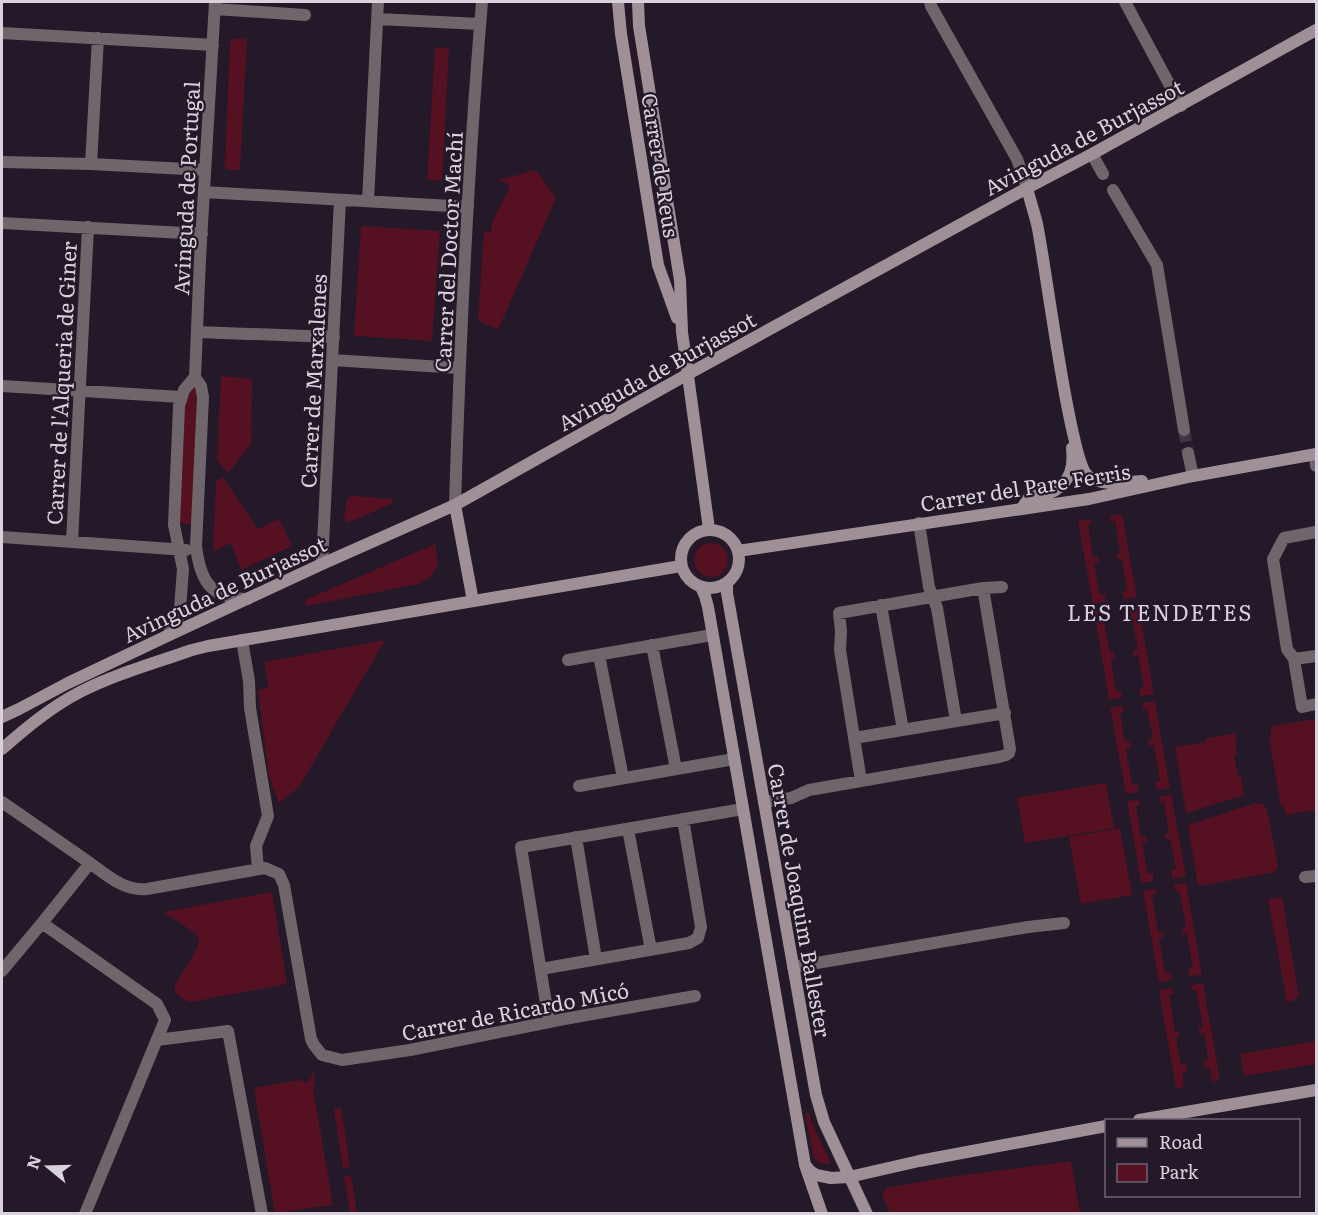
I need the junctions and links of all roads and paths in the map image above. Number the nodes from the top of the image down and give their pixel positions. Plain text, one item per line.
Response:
1 (378, 2) edge
2 (482, 2) edge
3 (618, 2) edge
4 (638, 2) edge
5 (930, 2) edge
6 (1125, 2) edge
7 (215, 5) edge
8 (305, 15) dead end
9 (378, 19) junction
10 (480, 24) junction
11 (1317, 30) edge
12 (2, 33) edge
13 (98, 38) junction
14 (213, 45) junction
15 (1181, 106) junction
16 (1092, 154) junction
17 (2, 162) edge
18 (91, 164) junction
19 (205, 170) junction
20 (1103, 174) dead end
21 (1027, 188) junction
22 (1113, 190) dead end
23 (204, 192) junction
24 (340, 200) junction
25 (368, 201) junction
26 (468, 207) junction
27 (2, 223) edge
28 (88, 227) junction
29 (202, 234) junction
30 (197, 332) junction
31 (682, 332) junction
32 (333, 337) junction
33 (332, 360) junction
34 (459, 368) junction
35 (688, 374) junction
36 (195, 377) junction
37 (2, 386) edge
38 (80, 391) junction
39 (181, 398) junction
40 (1070, 419) junction
41 (1184, 430) tunnel mouth
42 (1188, 453) tunnel mouth
43 (1316, 458) edge
44 (1187, 477) junction
45 (455, 505) junction
46 (1022, 508) junction
47 (919, 523) junction
48 (709, 529) junction
49 (1317, 532) edge
50 (2, 537) edge
51 (72, 542) junction
52 (196, 546) junction
53 (179, 550) junction
54 (738, 551) junction
55 (322, 564) junction
56 (681, 566) junction
57 (727, 584) junction
58 (701, 587) junction
59 (1002, 587) dead end
60 (983, 588) junction
61 (933, 597) junction
62 (248, 599) junction
63 (473, 601) junction
64 (881, 605) junction
65 (712, 635) junction
66 (167, 636) junction
67 (242, 640) junction
68 (652, 645) junction
69 (599, 655) junction
70 (1317, 656) edge
71 (1294, 659) junction
72 (568, 660) dead end
73 (1317, 704) edge
74 (1005, 713) junction
75 (2, 717) edge
76 (956, 721) junction
77 (903, 730) junction
78 (854, 738) junction
79 (2, 749) edge
80 (734, 759) junction
81 (676, 769) junction
82 (623, 778) junction
83 (861, 781) junction
84 (579, 786) dead end
85 (2, 802) edge
86 (764, 802) junction
87 (743, 809) junction
88 (683, 819) junction
89 (628, 829) junction
90 (576, 837) junction
91 (90, 863) junction
92 (258, 869) junction
93 (42, 923) junction
94 (1064, 923) dead end
95 (651, 950) junction
96 (596, 959) junction
97 (793, 967) junction
98 (541, 969) junction
99 (2, 971) edge
100 (695, 996) dead end
101 (549, 1022) junction
102 (157, 1040) junction
103 (1317, 1090) edge
104 (1145, 1119) edge
105 (1105, 1126) edge
106 (805, 1165) junction
107 (849, 1177) junction
108 (85, 1214) edge
109 (262, 1214) edge
110 (822, 1214) edge
111 (867, 1214) edge

1 - 9 street
2 - 10 street, Carrer del Doctor Machí
3 - 31 street, Carrer de Reus
4 - 31 street, Carrer de Reus
5 - 21 street
6 - 15 street
7 - 8 street
7 - 14 street, Avinguda de Portugal
9 - 10 street
9 - 25 street
10 - 26 street, Carrer del Doctor Machí
11 - 15 street, Avinguda de Burjassot
12 - 13 street
13 - 14 street
13 - 18 street
14 - 19 street, Avinguda de Portugal
15 - 16 street, Avinguda de Burjassot
16 - 20 street
16 - 21 street, Avinguda de Burjassot
17 - 18 street
18 - 19 street
19 - 23 street, Avinguda de Portugal
21 - 35 street, Avinguda de Burjassot
21 - 40 street
22 - 41 street
23 - 24 street
23 - 29 street, Avinguda de Portugal
24 - 25 street
24 - 32 street, Carrer de Marxalenes
25 - 26 street
26 - 34 street, Carrer del Doctor Machí
27 - 28 street
28 - 29 street
28 - 38 street, Carrer de l'Alqueria de Giner
29 - 30 street, Avinguda de Portugal
30 - 32 street
30 - 36 street, Avinguda de Portugal
31 - 35 street, Carrer de Reus
32 - 33 street, Carrer de Marxalenes
33 - 34 street
33 - 55 street, Carrer de Marxalenes
34 - 45 street, Carrer del Doctor Machí
35 - 45 street, Avinguda de Burjassot
35 - 48 street, Carrer de Reus
36 - 39 street
36 - 52 street, Avinguda de Portugal
37 - 38 street
38 - 39 street
38 - 51 street, Carrer de l'Alqueria de Giner
39 - 53 street
40 - 44 street
40 - 46 street
42 - 44 street
43 - 44 street, Carrer del Pare Ferris
44 - 46 street, Carrer del Pare Ferris
45 - 55 street, Avinguda de Burjassot
45 - 63 street
46 - 47 street, Carrer del Pare Ferris
47 - 54 street, Carrer del Pare Ferris
47 - 61 street
48 - 54 street
48 - 56 street
49 - 71 street
50 - 51 street
51 - 53 street
52 - 53 street
52 - 62 street, Avinguda de Portugal
53 - 66 street
54 - 57 street
55 - 62 street, Avinguda de Burjassot
56 - 58 street
56 - 63 street
57 - 58 street
57 - 86 street, Carrer de Joaquim Ballester
58 - 65 street, Carrer de Joaquim Ballester
59 - 60 street
60 - 61 street
60 - 74 street
61 - 64 street
61 - 76 street
62 - 66 street, Avinguda de Burjassot
63 - 67 street, Avinguda de Burjassot
64 - 77 street
64 - 78 street
65 - 68 street
65 - 80 street, Carrer de Joaquim Ballester
66 - 75 street, Avinguda de Burjassot
67 - 79 street, Avinguda de Burjassot
67 - 92 street
68 - 69 street
68 - 81 street
69 - 72 street
69 - 82 street
70 - 71 street
71 - 73 street
74 - 76 street
74 - 83 street
76 - 77 street
77 - 78 street
78 - 83 street
80 - 81 street
80 - 87 street, Carrer de Joaquim Ballester
81 - 82 street
82 - 84 street
83 - 86 street
85 - 91 street
86 - 97 street, Carrer de Joaquim Ballester
87 - 88 street
87 - 106 street, Carrer de Joaquim Ballester
88 - 89 street
88 - 95 street
89 - 90 street
89 - 95 street
90 - 96 street
90 - 98 street
91 - 92 street
91 - 93 street
92 - 101 street, Carrer de Ricardo Micó
93 - 99 street
93 - 102 street
94 - 97 street
95 - 96 street
96 - 98 street
97 - 107 street, Carrer de Joaquim Ballester
98 - 101 street
100 - 101 street, Carrer de Ricardo Micó
102 - 108 street
102 - 109 street
103 - 104 street
105 - 107 street
106 - 107 street
106 - 110 street, Carrer de Joaquim Ballester
107 - 111 street, Carrer de Joaquim Ballester

